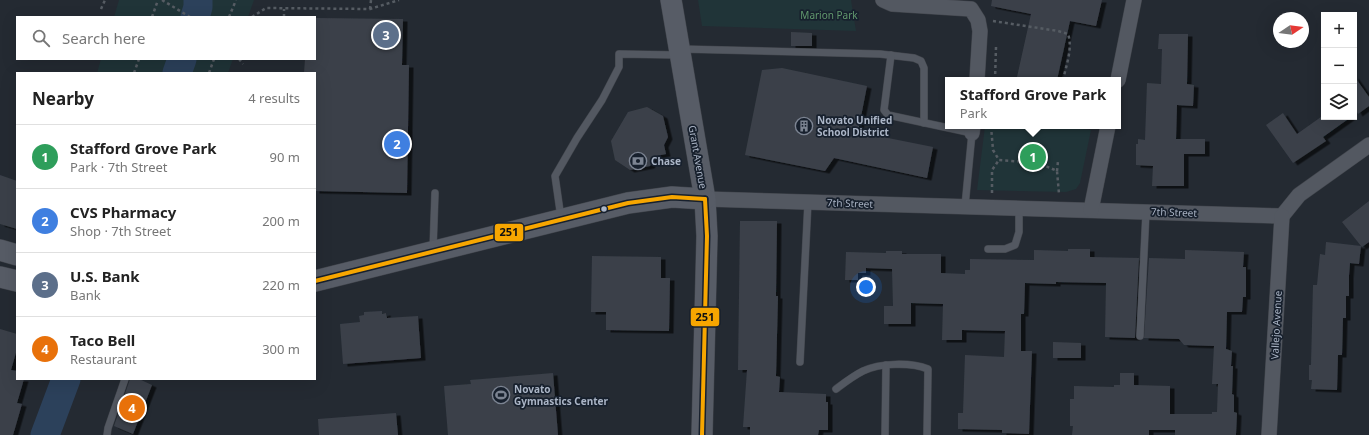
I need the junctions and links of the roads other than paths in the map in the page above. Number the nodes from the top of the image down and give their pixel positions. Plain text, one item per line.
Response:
1 (671, 0) edge
2 (883, 0) edge
3 (1134, 0) edge
4 (680, 52) junction
5 (890, 55) junction
6 (976, 77) edge
7 (1119, 77) edge
8 (924, 123) junction
9 (945, 126) edge
10 (1107, 129) edge
11 (973, 130) edge
12 (1369, 145) edge
13 (435, 193) dead end
14 (705, 199) junction
15 (808, 202) junction
16 (965, 206) junction
17 (1019, 208) junction
18 (1091, 210) junction
19 (1146, 211) junction
20 (1282, 216) junction
21 (561, 220) junction
22 (988, 249) dead end
23 (0, 250) edge
24 (433, 252) junction
25 (16, 255) edge
26 (0, 277) edge
27 (316, 281) edge
28 (16, 282) edge
29 (1140, 336) dead end
30 (800, 362) dead end
31 (886, 365) junction
32 (125, 380) edge
33 (836, 389) dead end
34 (107, 435) edge
35 (702, 435) edge
36 (885, 435) edge
37 (927, 435) edge
38 (1270, 435) edge

1 - 4 street, Grant Avenue
2 - 6 street
3 - 7 street
4 - 5 lane
4 - 14 street, Grant Avenue
4 - 21 lane
5 - 8 lane
5 - 8 lane
8 - 9 lane
10 - 18 street
11 - 16 lane
12 - 20 street
13 - 24 lane
14 - 15 street, 7th Street
14 - 21 street, 7th Street
14 - 35 street, Grant Avenue
15 - 16 street, 7th Street
15 - 30 lane
16 - 17 street, 7th Street
17 - 18 street, 7th Street
17 - 22 lane
18 - 19 street, 7th Street
19 - 20 street, 7th Street
19 - 29 lane
20 - 38 street, Vallejo Avenue
21 - 24 street, 7th Street
23 - 25 street
24 - 27 street, 7th Street
26 - 28 street
31 - 33 lane
31 - 36 lane
31 - 37 lane
32 - 34 lane

